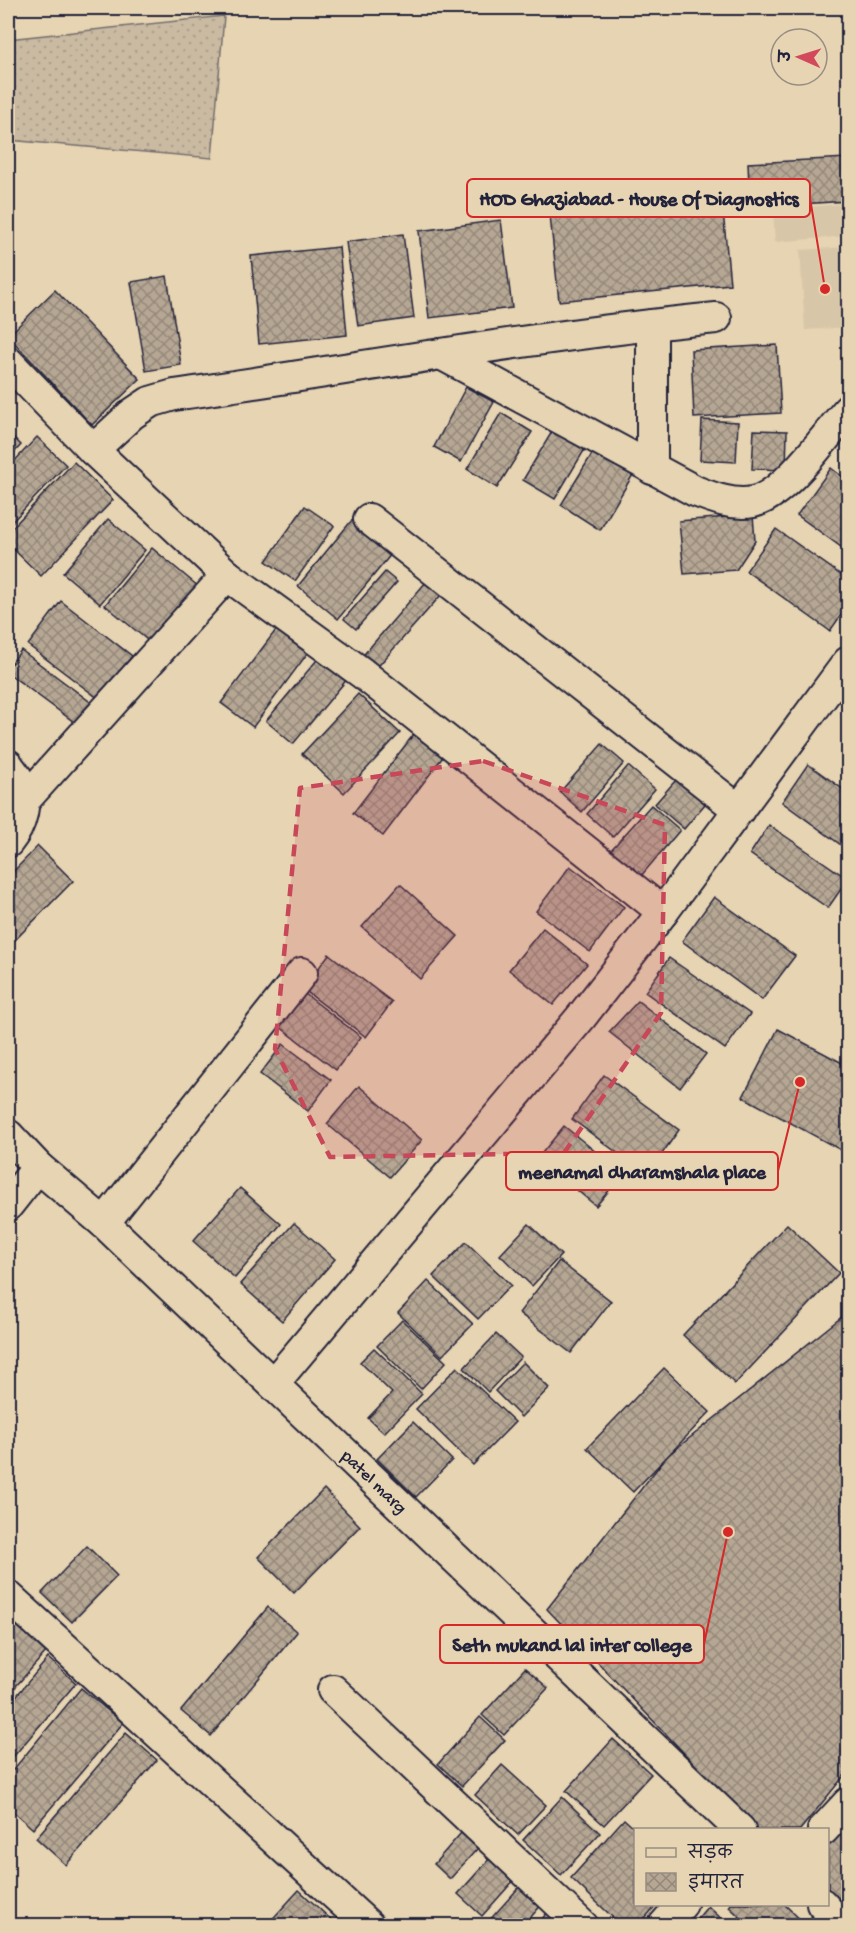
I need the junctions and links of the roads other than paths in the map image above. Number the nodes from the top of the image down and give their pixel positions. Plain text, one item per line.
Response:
1 (716, 318) dead end
2 (652, 325) junction
3 (441, 354) junction
4 (8, 362) edge
5 (849, 410) edge
6 (93, 450) junction
7 (652, 469) junction
8 (369, 519) dead end
9 (227, 575) junction
10 (849, 662) edge
11 (8, 765) edge
12 (24, 801) junction
13 (739, 810) junction
14 (8, 843) edge
15 (663, 912) junction
16 (302, 973) dead end
17 (8, 1135) edge
18 (38, 1167) junction
19 (8, 1205) edge
20 (104, 1223) junction
21 (273, 1384) junction
22 (8, 1596) edge
23 (333, 1690) dead end
24 (849, 1803) edge
25 (738, 1828) edge
26 (825, 1828) edge
27 (680, 1906) edge
28 (823, 1906) edge
29 (369, 1926) edge
30 (583, 1926) edge
31 (663, 1926) edge
32 (842, 1926) edge

1 - 2 street
2 - 3 street
2 - 7 street
3 - 6 street
3 - 7 street
4 - 6 street
5 - 7 street
6 - 9 street
8 - 13 street
9 - 12 street
9 - 15 street
10 - 13 street
11 - 12 street
12 - 14 street
13 - 15 street
15 - 21 street
16 - 20 street
17 - 18 street, patel marg
18 - 19 street
18 - 20 street, patel marg
20 - 21 street, patel marg
21 - 25 street, patel marg
22 - 29 street
23 - 30 street
24 - 26 street
27 - 31 street
28 - 32 street

